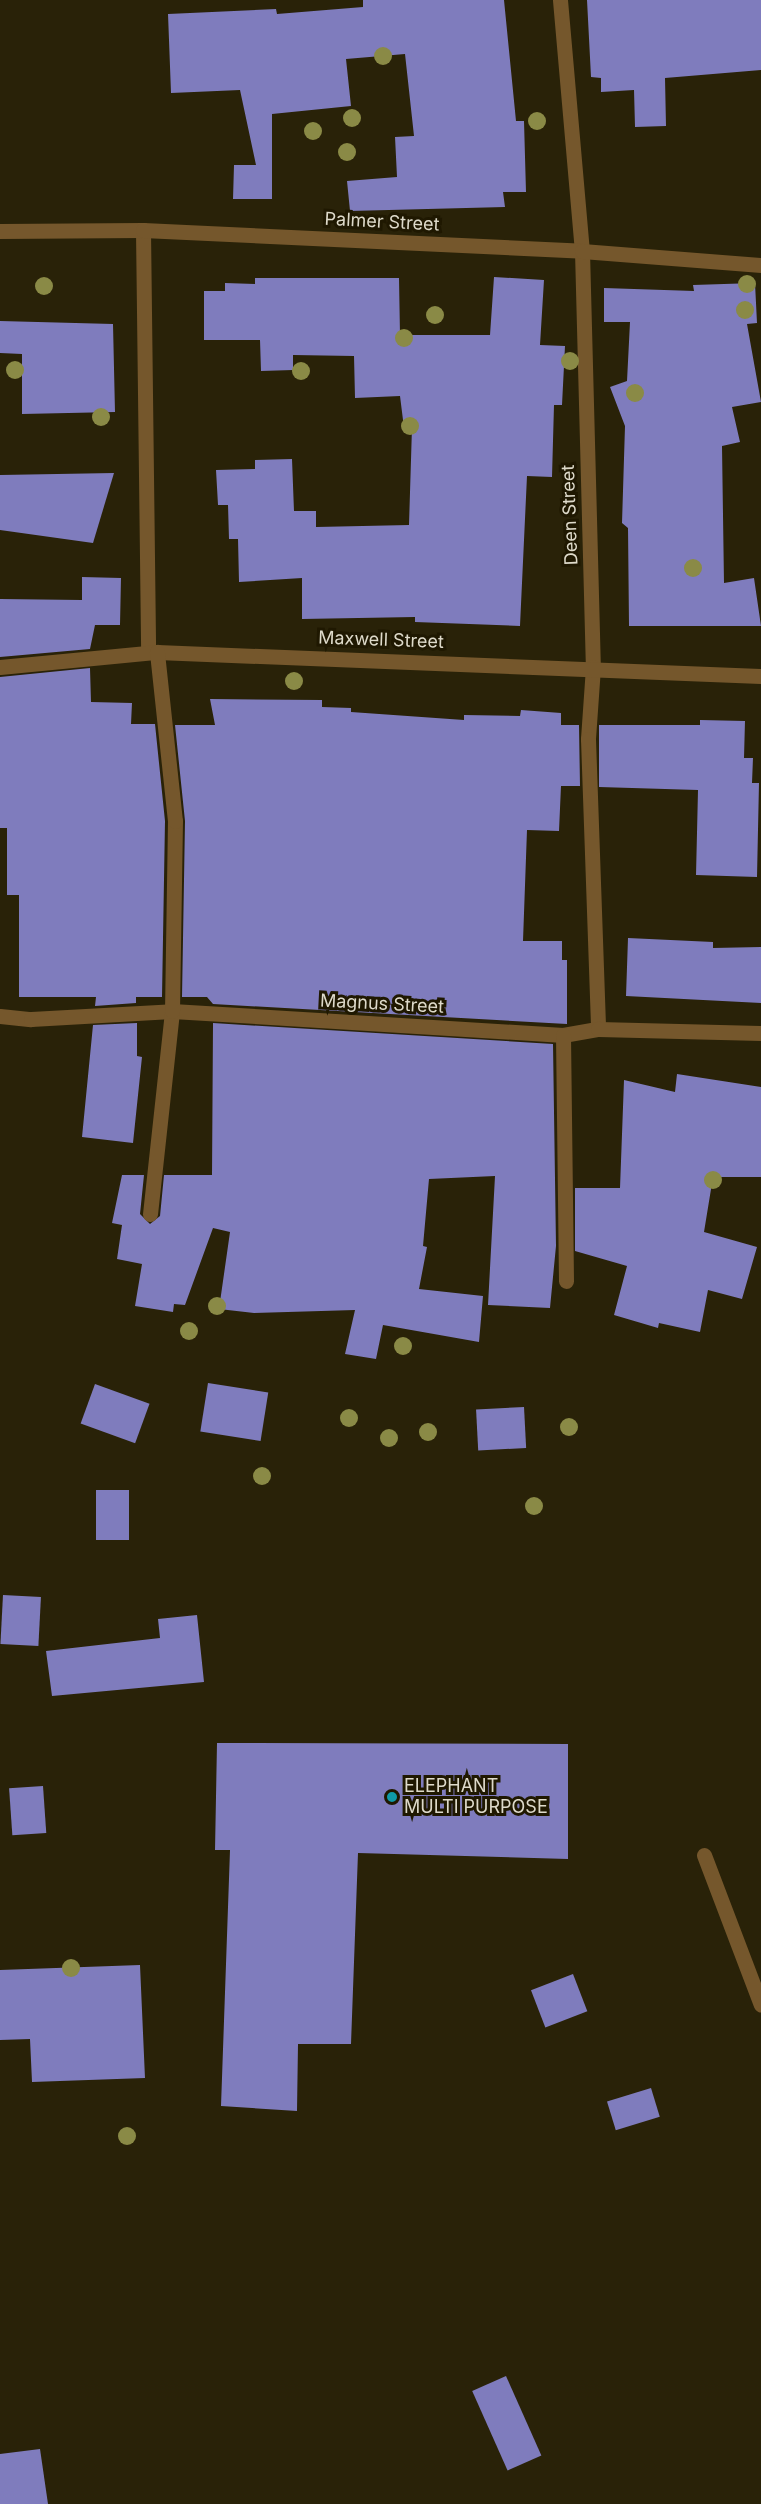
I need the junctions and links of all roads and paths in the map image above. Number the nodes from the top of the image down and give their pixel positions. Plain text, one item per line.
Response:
1 (560, 0) edge
2 (143, 230) junction
3 (0, 231) edge
4 (582, 251) junction
5 (761, 265) edge
6 (152, 652) junction
7 (0, 667) edge
8 (593, 667) junction
9 (761, 676) edge
10 (172, 1011) junction
11 (0, 1016) edge
12 (598, 1029) junction
13 (761, 1033) edge
14 (563, 1035) junction
15 (150, 1214) dead end
16 (566, 1281) dead end
17 (704, 1855) dead end
18 (761, 2005) edge

1 - 4 street, Deen Street
2 - 3 street, Palmer Street
2 - 4 street, Palmer Street
2 - 6 street
4 - 5 street, Palmer Street
4 - 8 street, Deen Street
6 - 7 street, Maxwell Street
6 - 8 street, Maxwell Street
6 - 10 street
8 - 9 street, Maxwell Street
8 - 12 street, Deen Street
10 - 11 street, Magnus Street
10 - 14 street, Magnus Street
10 - 15 street
12 - 13 street, Magnus Street
12 - 14 street, Magnus Street
14 - 16 street
17 - 18 street

